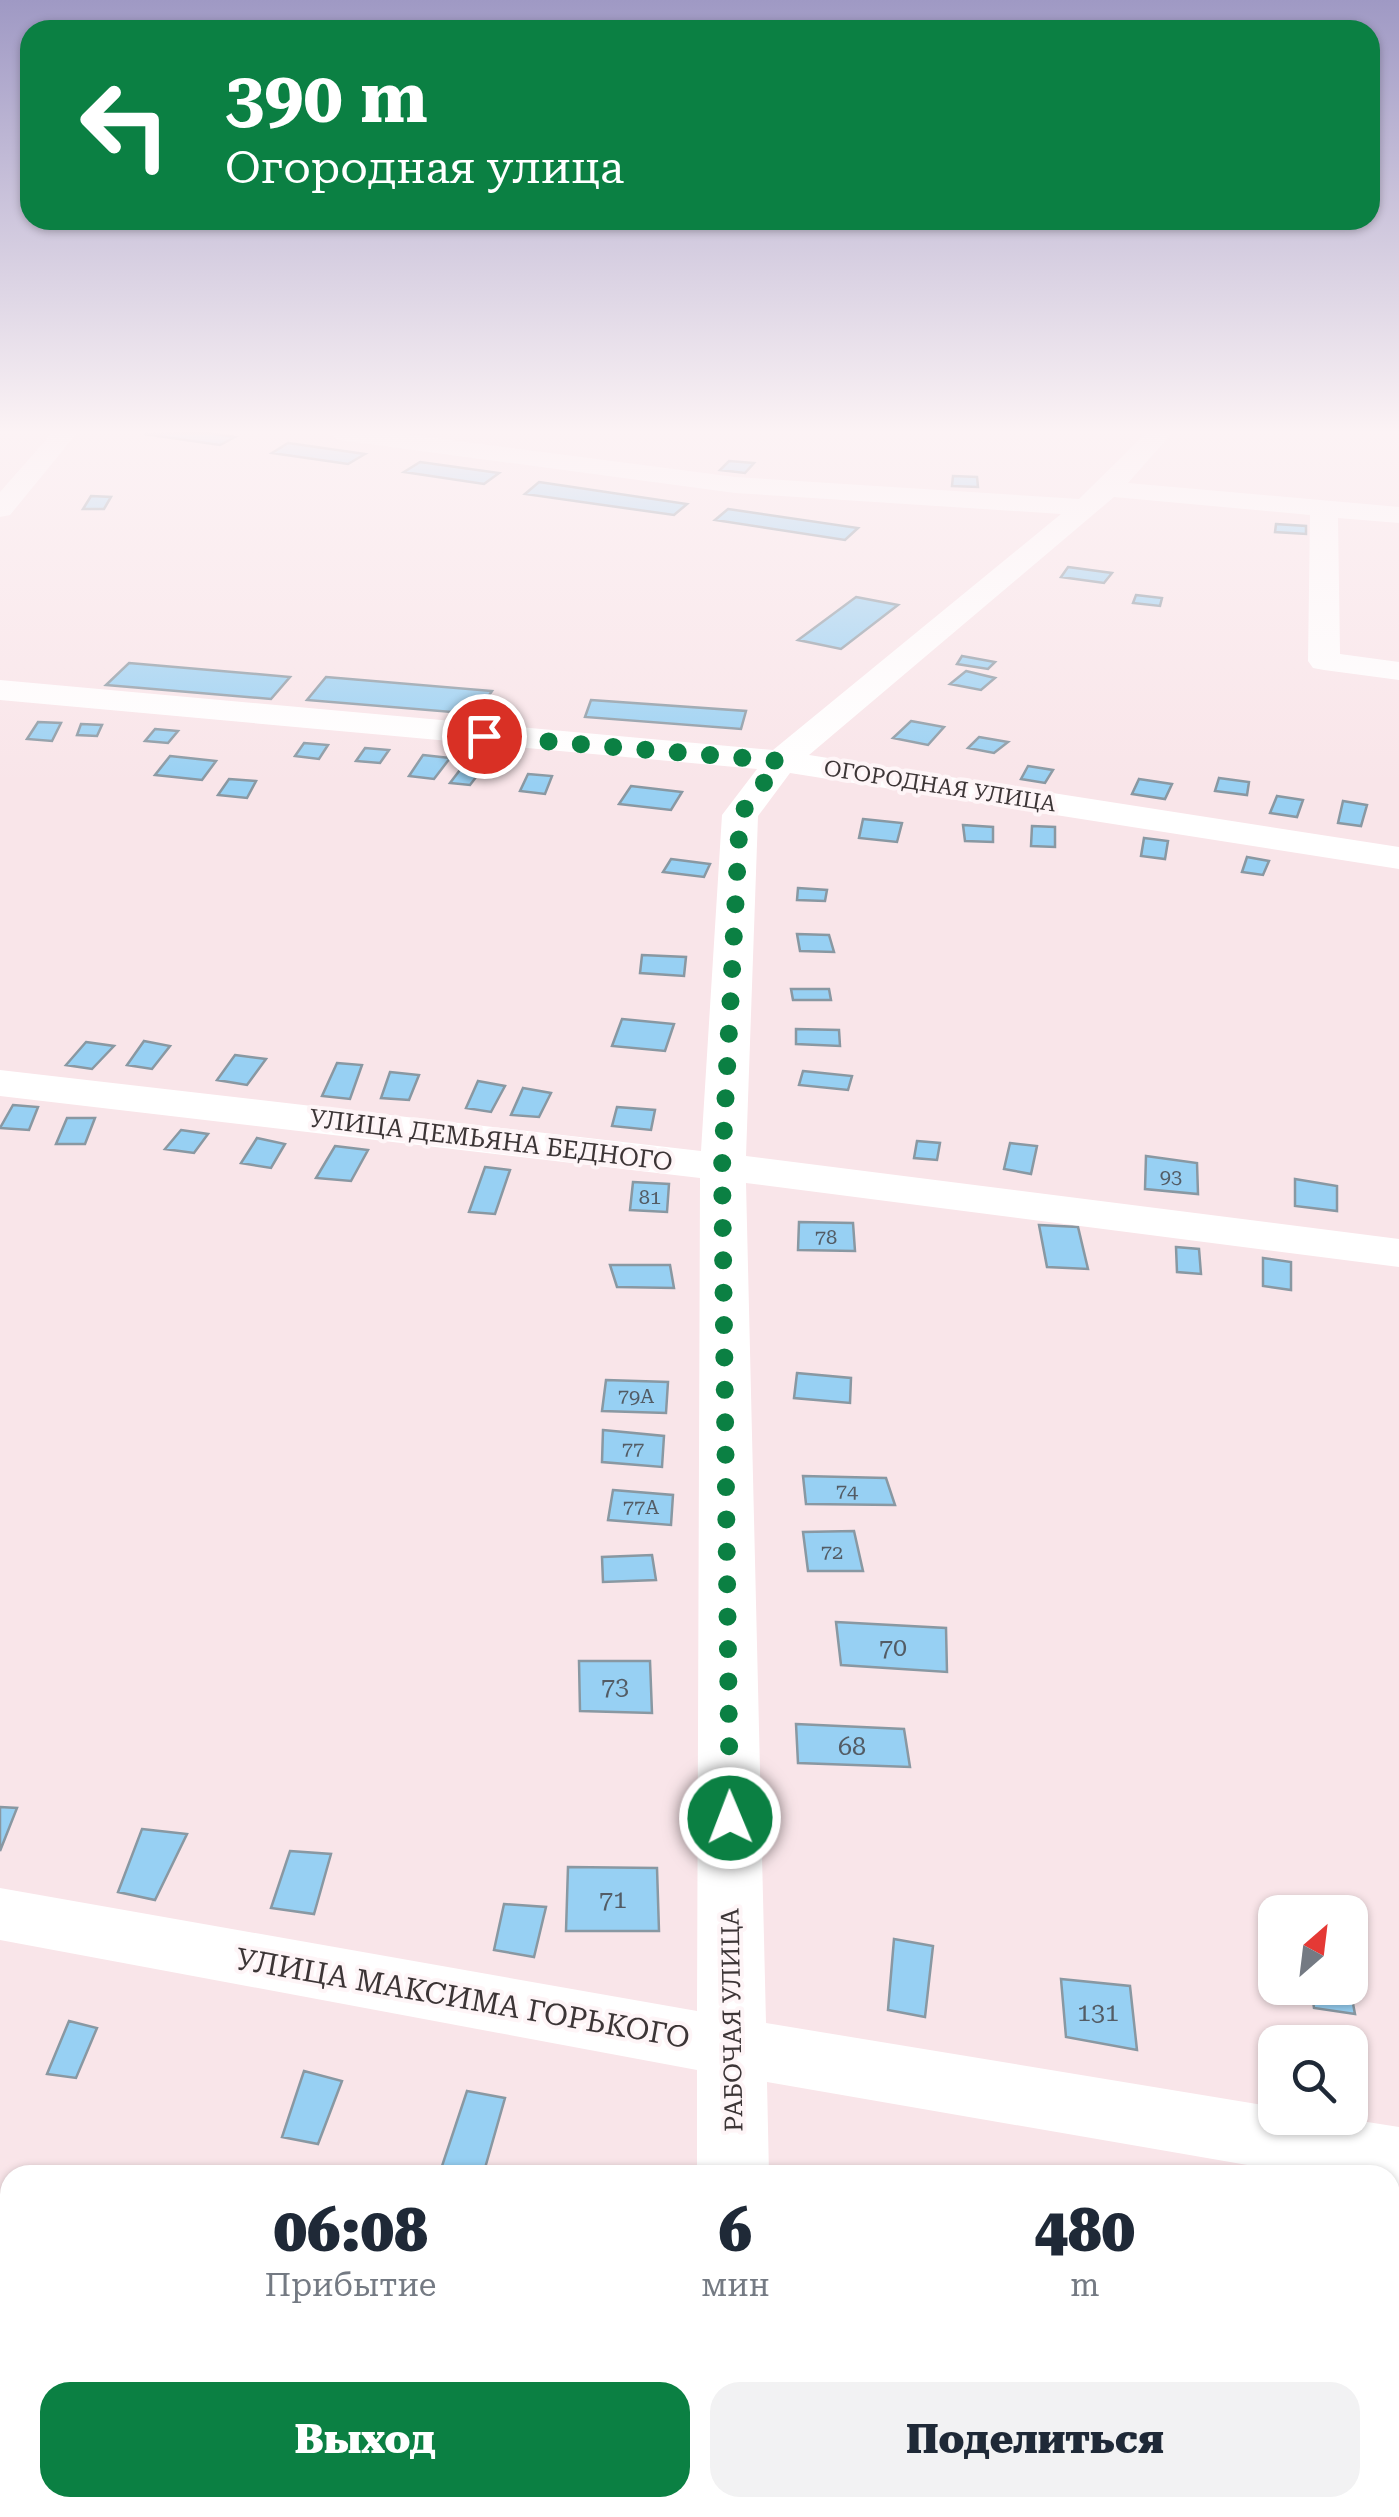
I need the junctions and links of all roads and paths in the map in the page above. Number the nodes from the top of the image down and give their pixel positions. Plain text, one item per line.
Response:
1 (1034, 550) edge
2 (1324, 550) edge
3 (1399, 671) edge
4 (0, 690) edge
5 (780, 761) junction
6 (1399, 858) edge
7 (0, 1084) edge
8 (722, 1167) junction
9 (1399, 1253) edge
10 (0, 1914) edge
11 (732, 2048) junction
12 (1399, 2159) edge
13 (733, 2165) edge

1 - 5 street, РАБОЧАЯ УЛИЦА
2 - 3 street
4 - 5 street, ОГОРОДНАЯ УЛИЦА
5 - 6 street, ОГОРОДНАЯ УЛИЦА
5 - 8 street, РАБОЧАЯ УЛИЦА
7 - 8 street, УЛИЦА ДЕМЬЯНА БЕДНОГО
8 - 9 street, УЛИЦА ДЕМЬЯНА БЕДНОГО
8 - 11 street, РАБОЧАЯ УЛИЦА
10 - 11 street, УЛИЦА МАКСИМА ГОРЬКОГО
11 - 12 street, УЛИЦА МАКСИМА ГОРЬКОГО
11 - 13 street, РАБОЧАЯ УЛИЦА

